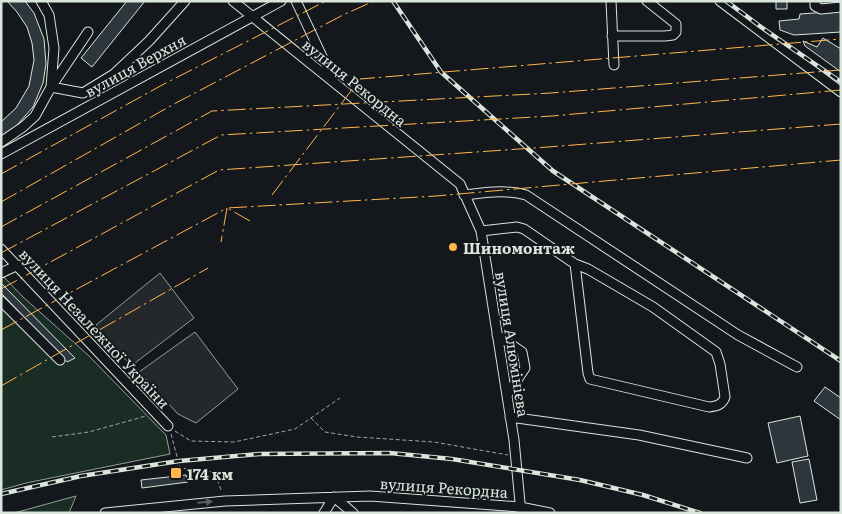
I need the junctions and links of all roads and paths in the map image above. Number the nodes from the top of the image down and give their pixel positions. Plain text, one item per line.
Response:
1 (41, 1) edge
2 (185, 1) edge
3 (232, 1) edge
4 (281, 1) edge
5 (296, 1) edge
6 (611, 1) edge
7 (648, 1) edge
8 (720, 1) edge
9 (815, 1) edge
10 (841, 7) edge
11 (252, 17) junction
12 (88, 32) dead end
13 (612, 36) junction
14 (614, 65) dead end
15 (336, 85) junction
16 (50, 87) junction
17 (841, 92) edge
18 (1, 142) edge
19 (1, 154) edge
20 (460, 184) joint
21 (464, 195) junction
22 (482, 231) junction
23 (1, 249) edge
24 (575, 264) junction
25 (18, 265) junction
26 (1, 274) edge
27 (1, 301) edge
28 (498, 335) junction
29 (60, 360) dead end
30 (797, 367) dead end
31 (507, 395) junction
32 (340, 398) dead end
33 (156, 413) junction
34 (510, 417) junction
35 (311, 418) junction
36 (168, 426) junction
37 (52, 437) dead end
38 (516, 458) junction
39 (747, 458) dead end
40 (334, 497) junction
41 (225, 501) junction
42 (521, 510) edge
43 (108, 512) edge
44 (324, 513) edge
45 (353, 513) edge
46 (550, 513) edge

1 - 16 street
2 - 16 street
3 - 11 street, вулиця Рекордна
4 - 11 street, вулиця Верхня
5 - 15 street
6 - 13 street
7 - 13 street
8 - 17 street
9 - 10 street
11 - 15 street, вулиця Рекордна
11 - 19 street, вулиця Верхня
12 - 16 street
13 - 14 street
15 - 20 street, вулиця Рекордна
16 - 18 street
20 - 21 street, вулиця Алюмінієва
21 - 22 street, вулиця Алюмінієва
21 - 30 street
22 - 24 street
22 - 28 street, вулиця Алюмінієва
23 - 25 street, вулиця Незалежної України
24 - 24 street
25 - 26 street
25 - 33 street, вулиця Незалежної України
27 - 29 street
28 - 31 street, вулиця Алюмінієва
28 - 31 street
31 - 34 street, вулиця Алюмінієва
32 - 35 path
33 - 36 street, вулиця Незалежної України
33 - 37 path
34 - 38 street, вулиця Алюмінієва
34 - 39 street
35 - 36 path
35 - 38 path
36 - 41 path
38 - 42 street, вулиця Алюмінієва
40 - 41 street
40 - 42 street, вулиця Рекордна
40 - 44 street
40 - 45 street
43 -> 41 street
42 - 46 street, вулиця Рекордна

